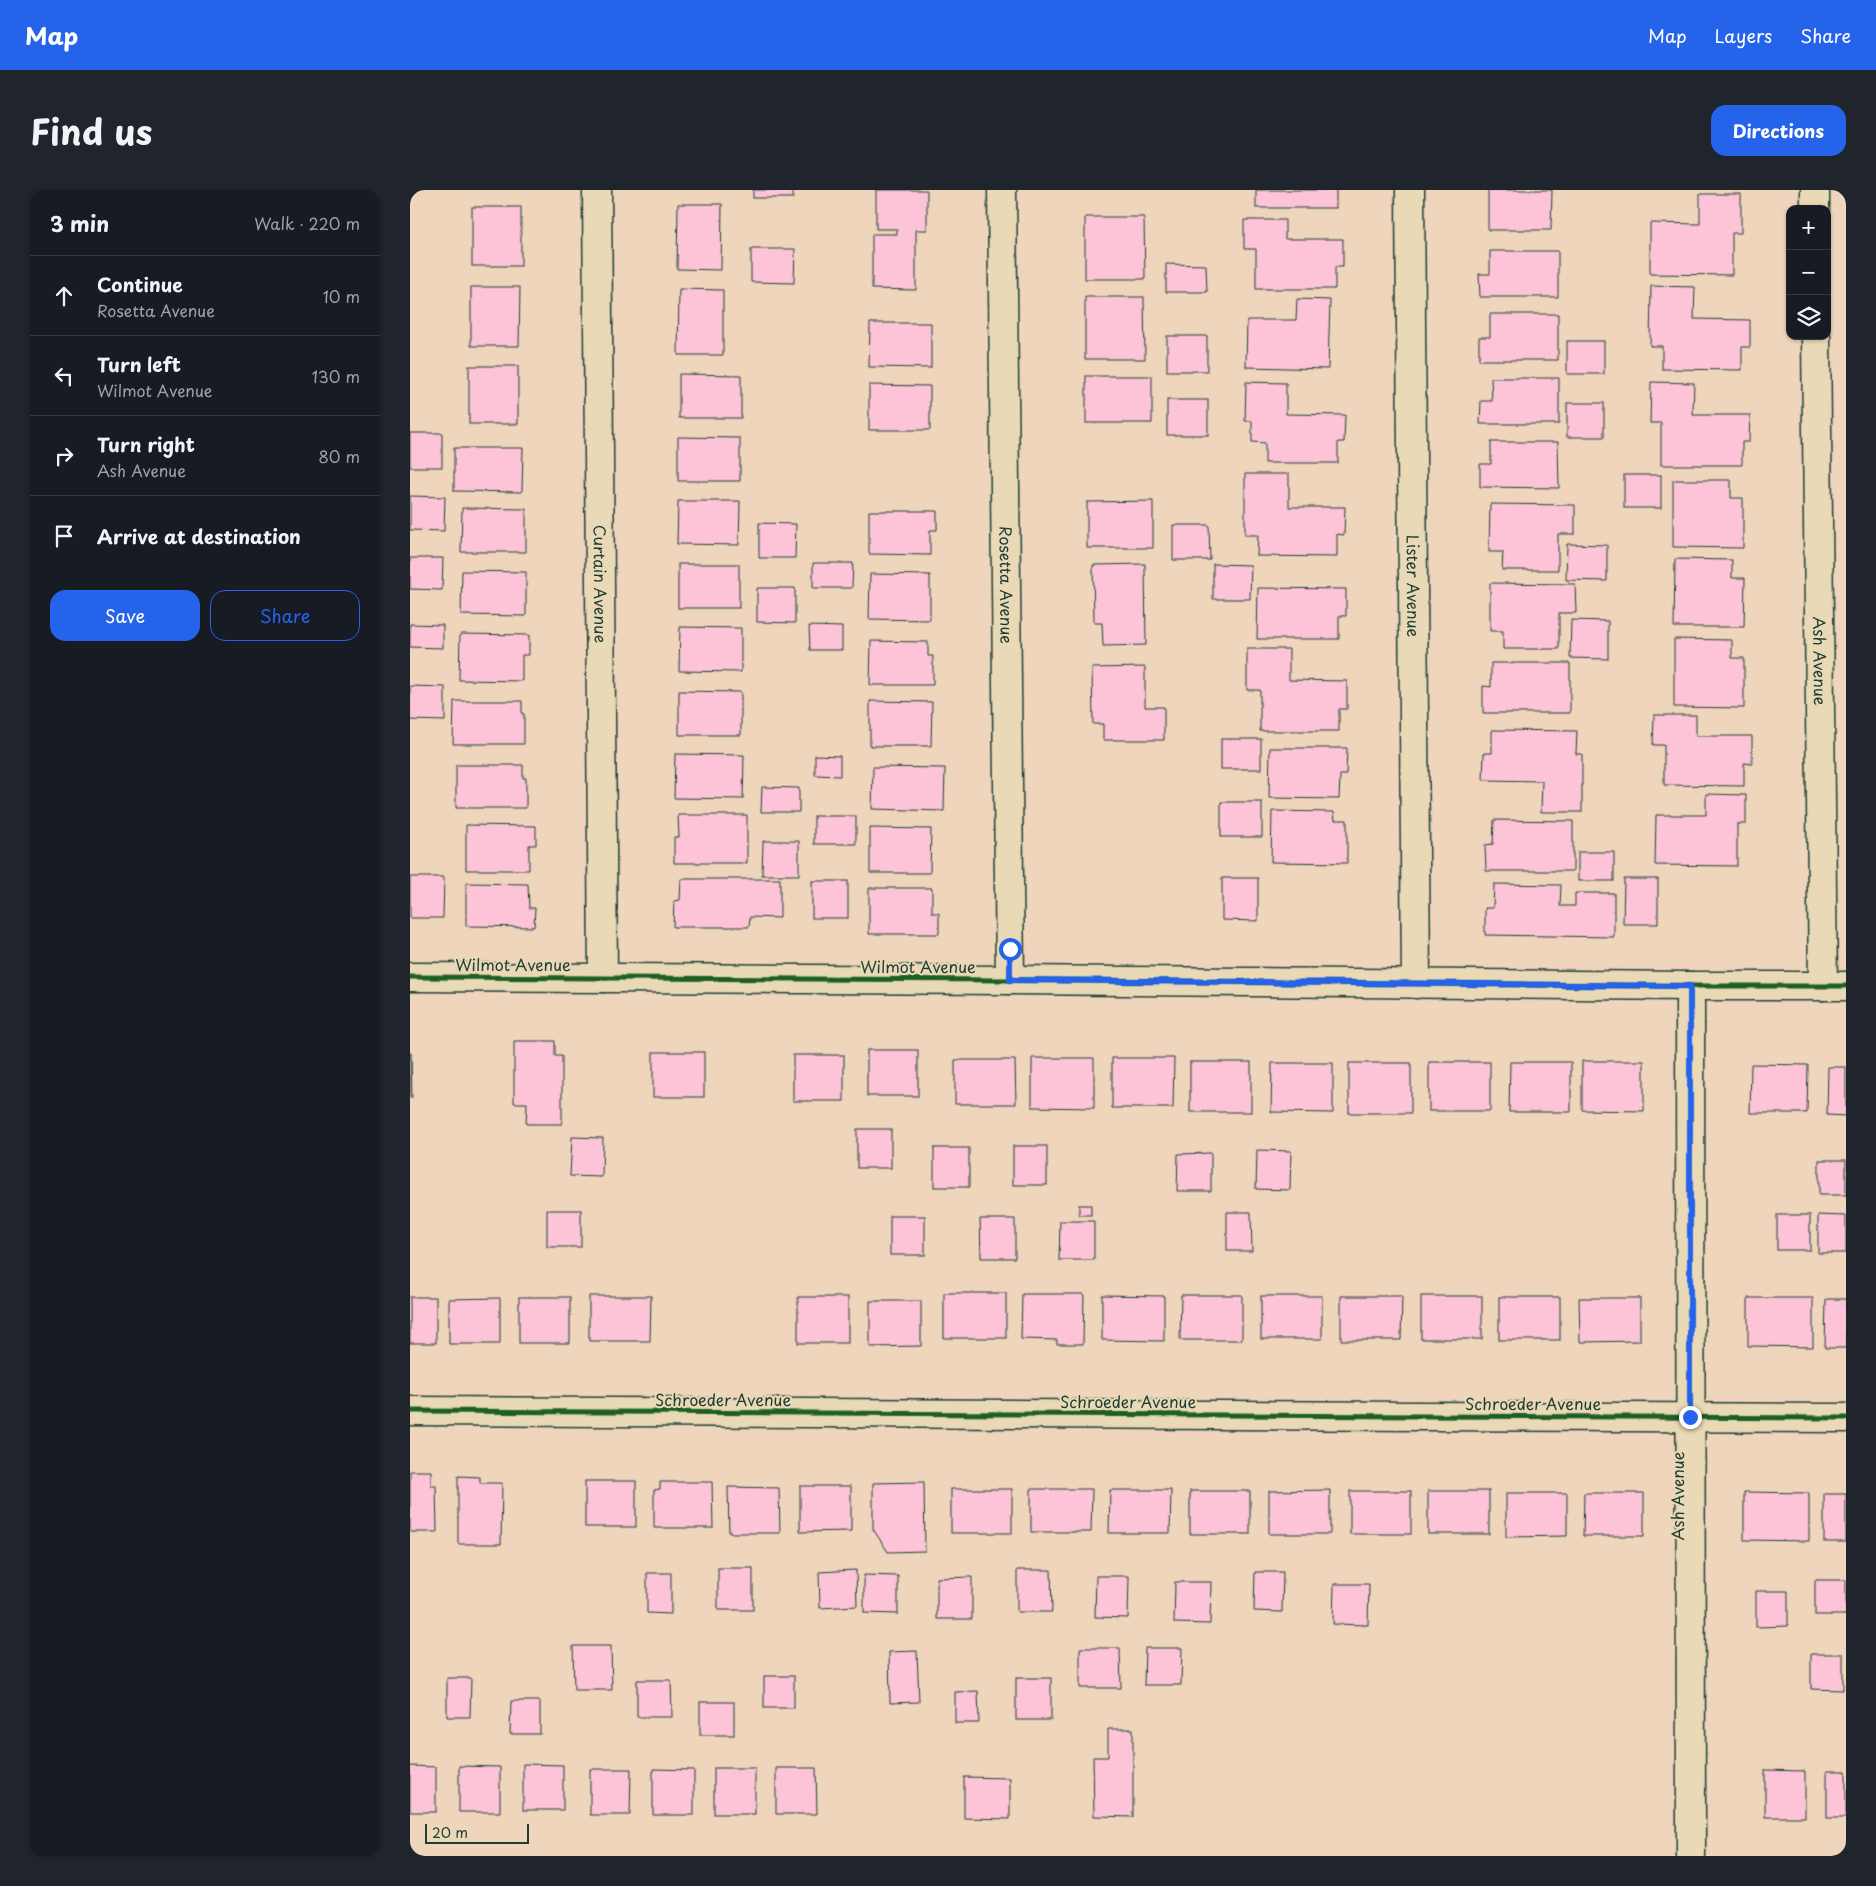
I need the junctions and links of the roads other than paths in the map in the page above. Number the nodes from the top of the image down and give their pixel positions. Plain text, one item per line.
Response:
1 (597, 190) edge
2 (1002, 190) edge
3 (1410, 190) edge
4 (1815, 190) edge
5 (1815, 205) edge
6 (1816, 340) edge
7 (410, 977) edge
8 (603, 978) junction
9 (1010, 980) junction
10 (1416, 984) junction
11 (1690, 986) junction
12 (1834, 986) edge
13 (410, 1411) edge
14 (1690, 1417) junction
15 (1846, 1418) edge
16 (1691, 1856) edge

1 - 8 street, Curtain Avenue
2 - 9 street, Rosetta Avenue
3 - 10 street, Lister Avenue
4 - 5 street
6 - 12 street, Ash Avenue
7 - 8 street, Wilmot Avenue
8 - 9 street, Wilmot Avenue
9 - 10 street, Wilmot Avenue
10 - 11 street, Wilmot Avenue
11 - 12 street, Wilmot Avenue
11 - 14 street, Ash Avenue
13 - 14 street, Schroeder Avenue
14 - 15 street, Schroeder Avenue
14 - 16 street, Ash Avenue

